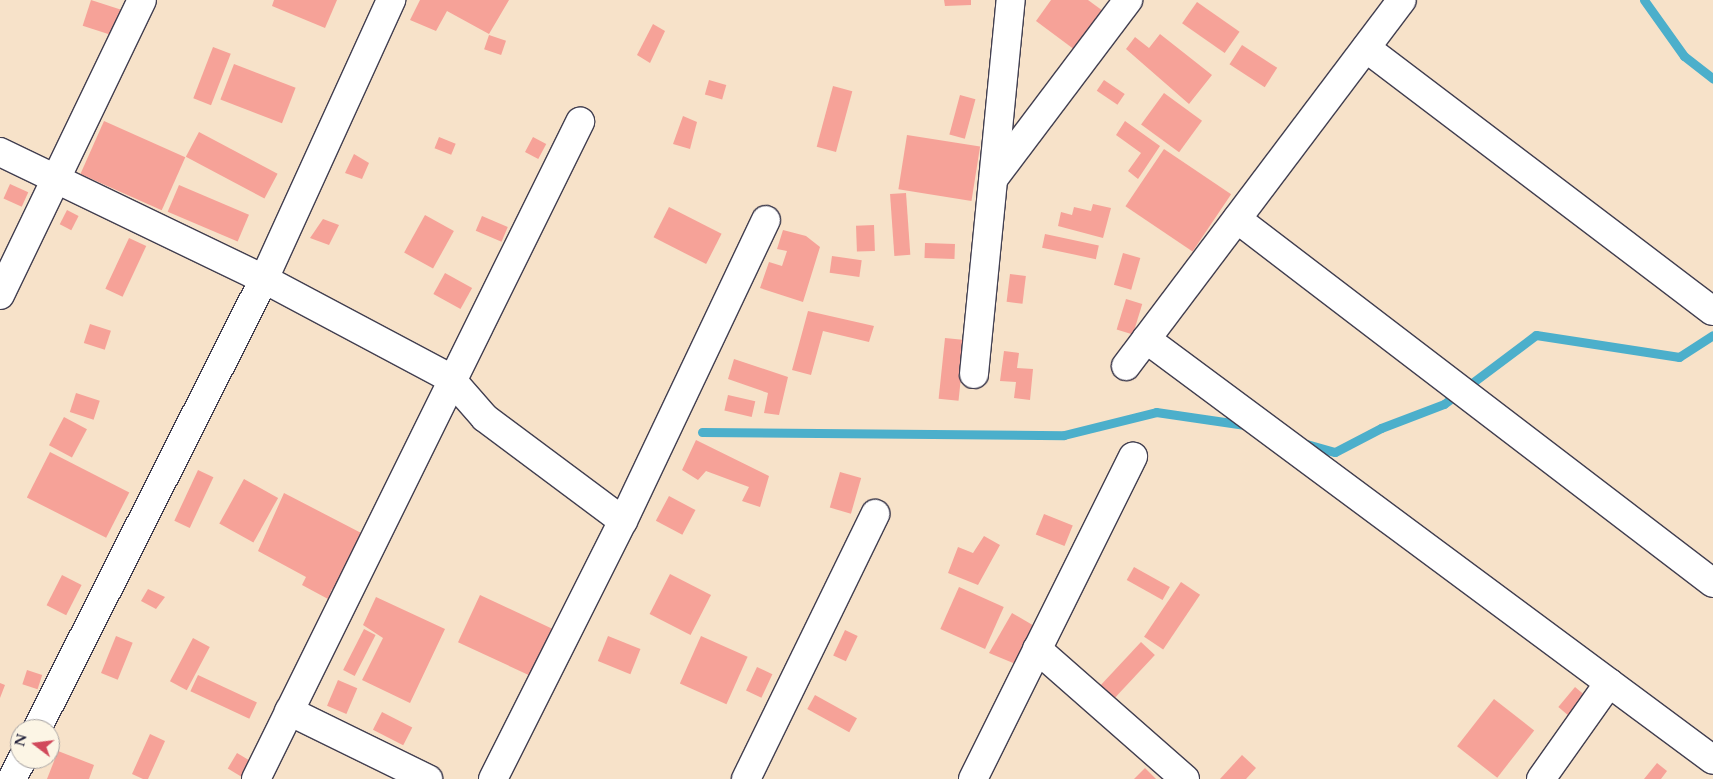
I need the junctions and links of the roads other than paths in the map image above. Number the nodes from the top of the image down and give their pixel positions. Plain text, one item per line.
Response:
1 (142, 0) edge
2 (391, 0) edge
3 (1011, 0) edge
4 (1128, 0) edge
5 (1402, 0) edge
6 (1366, 48) junction
7 (580, 122) dead end
8 (0, 152) edge
9 (994, 178) junction
10 (56, 179) junction
11 (1237, 219) junction
12 (766, 220) dead end
13 (264, 279) junction
14 (0, 295) edge
15 (1713, 311) edge
16 (1146, 339) junction
17 (1126, 366) dead end
18 (974, 374) dead end
19 (450, 378) junction
20 (1133, 456) dead end
21 (875, 514) dead end
22 (623, 521) junction
23 (1713, 583) edge
24 (1038, 649) junction
25 (1608, 683) junction
26 (289, 711) junction
27 (42, 719) edge
28 (1713, 760) edge
29 (417, 777) edge
30 (256, 779) edge
31 (493, 779) edge
32 (746, 779) edge
33 (973, 779) edge
34 (1185, 779) edge
35 (1541, 779) edge

1 - 10 street
2 - 13 street
3 - 9 street
4 - 9 street
5 - 6 street
6 - 11 street
6 - 15 street
7 - 19 street
8 - 10 street
9 - 18 street
10 - 13 street
10 - 14 street
11 - 16 street
11 - 23 street
12 - 22 street
13 - 19 street
13 - 27 street
16 - 17 street
16 - 25 street
19 - 22 street
19 - 26 street
20 - 24 street
21 - 32 street
22 - 31 street
24 - 33 street
24 - 34 street
25 - 28 street
25 - 35 street
26 - 29 street
26 - 30 street

